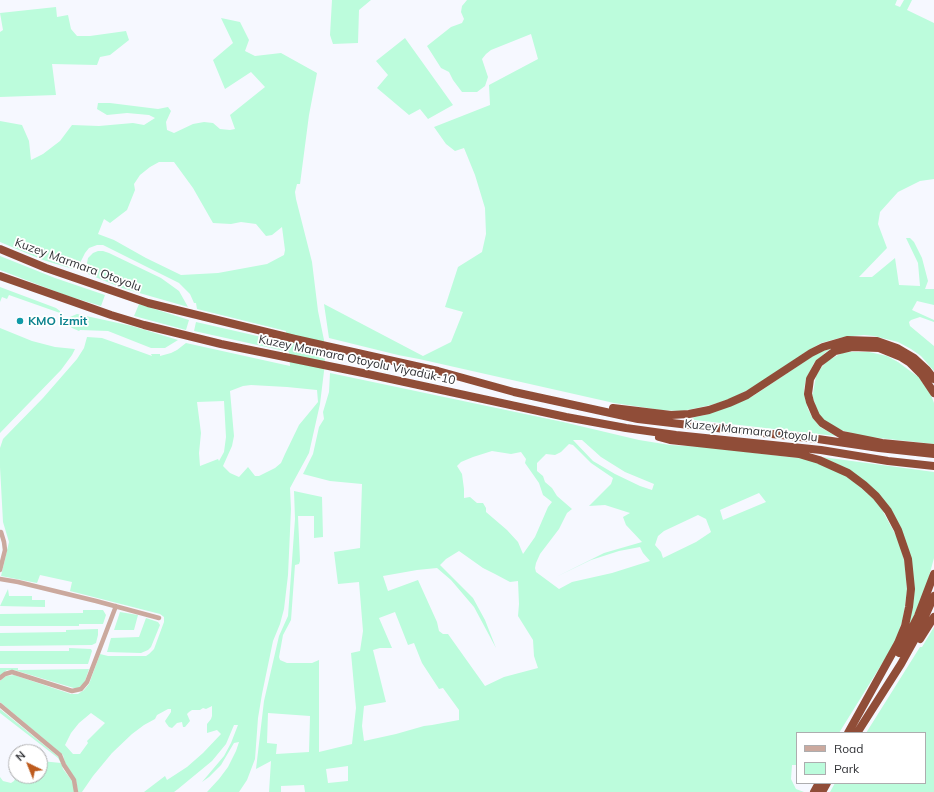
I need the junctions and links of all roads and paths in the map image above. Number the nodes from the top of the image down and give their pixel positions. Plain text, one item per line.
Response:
1 (0, 249) edge
2 (0, 276) edge
3 (148, 303) joint
4 (934, 379) edge
5 (934, 393) edge
6 (568, 403) junction
7 (566, 416) joint
8 (626, 428) junction
9 (934, 448) edge
10 (934, 454) edge
11 (934, 466) edge
12 (1, 532) dead end
13 (0, 570) edge
14 (934, 574) edge
15 (0, 579) edge
16 (934, 596) edge
17 (116, 606) junction
18 (934, 617) edge
19 (159, 618) dead end
20 (0, 678) edge
21 (0, 705) edge
22 (850, 732) edge
23 (850, 732) edge
24 (859, 732) edge
25 (859, 732) edge
26 (76, 792) edge

1 - 3 highway, Kuzey Marmara Otoyolu
2 - 7 highway, Kuzey Marmara Otoyolu Viyadük-10
3 - 6 highway, Kuzey Marmara Otoyolu Viyadük-10
4 - 6 highway
5 - 9 highway
6 - 10 highway, Kuzey Marmara Otoyolu
7 - 8 highway, Kuzey Marmara Otoyolu
8 - 11 highway, Kuzey Marmara Otoyolu
8 - 22 highway
12 - 13 street
14 - 23 highway
15 - 17 street
16 - 24 highway
17 - 19 street
17 - 20 street
18 - 25 highway
21 - 26 street

